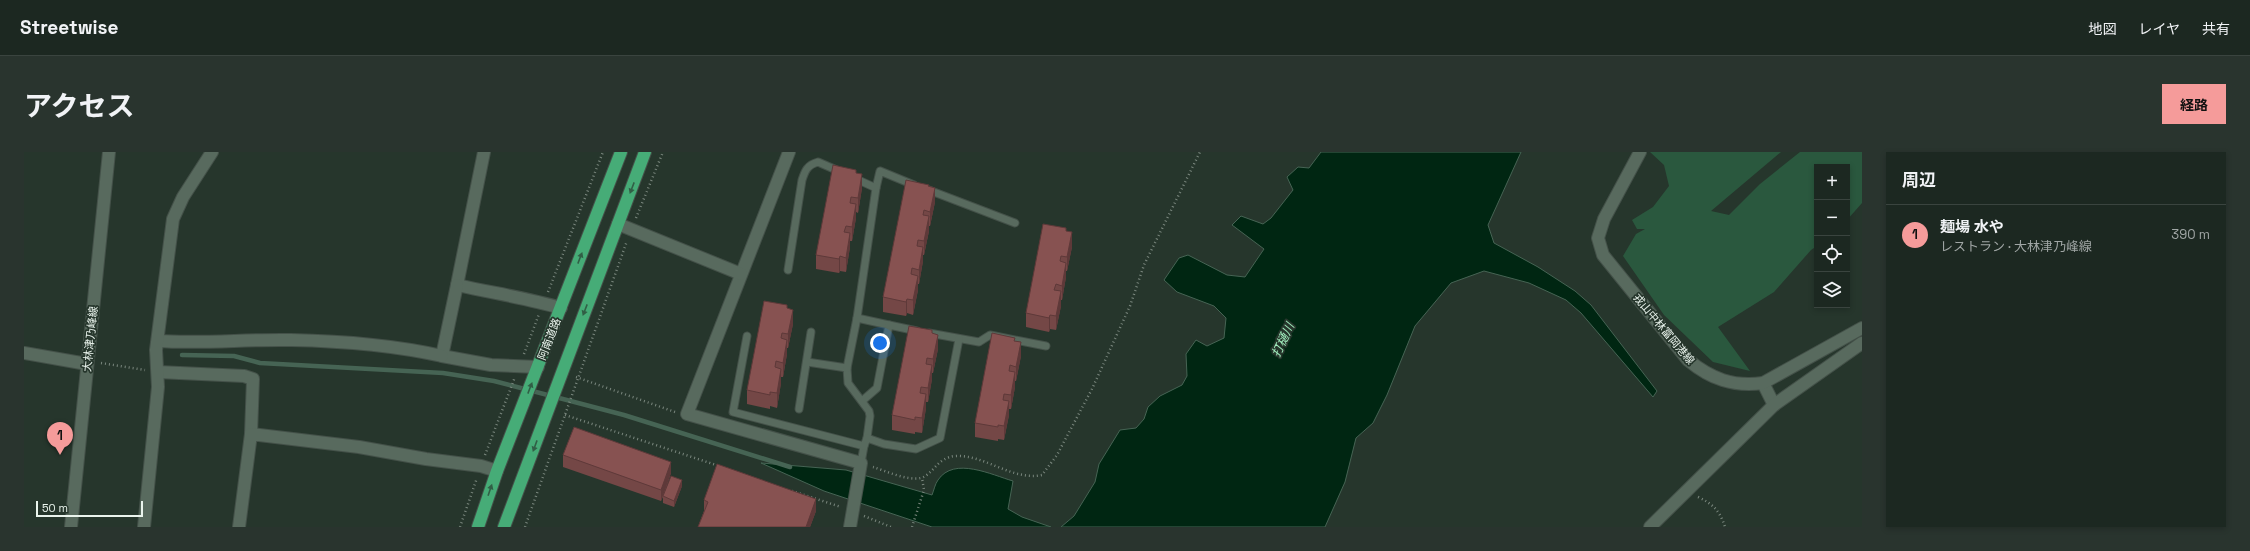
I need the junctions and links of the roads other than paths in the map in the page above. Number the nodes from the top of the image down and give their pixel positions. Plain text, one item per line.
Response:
1 (109, 152) edge
2 (212, 152) edge
3 (484, 152) edge
4 (621, 152) edge
5 (646, 152) edge
6 (789, 152) edge
7 (1640, 152) edge
8 (876, 188) junction
9 (1015, 223) dead end
10 (618, 224) junction
11 (788, 270) dead end
12 (741, 274) junction
13 (457, 284) junction
14 (561, 308) junction
15 (857, 318) junction
16 (889, 325) junction
17 (1862, 328) edge
18 (811, 332) dead end
19 (747, 336) dead end
20 (959, 339) junction
21 (158, 341) junction
22 (1862, 343) edge
23 (1046, 346) dead end
24 (24, 353) edge
25 (442, 356) junction
26 (807, 362) junction
27 (93, 364) junction
28 (848, 368) junction
29 (537, 370) junction
30 (158, 372) junction
31 (1763, 382) junction
32 (862, 401) junction
33 (1774, 405) junction
34 (799, 409) dead end
35 (251, 434) junction
36 (867, 438) junction
37 (864, 446) junction
38 (860, 466) junction
39 (497, 471) junction
40 (71, 527) edge
41 (144, 527) edge
42 (239, 527) edge
43 (478, 527) edge
44 (504, 527) edge
45 (850, 527) edge
46 (1650, 527) edge

1 - 27 street, 大林津乃峰線
2 - 21 street
3 - 13 street
14 -> 4 highway, 阿南道路
5 -> 10 highway
6 - 12 street
7 - 31 street, 戎山中林富岡港線
8 - 9 lane
8 - 11 lane
8 - 15 lane
10 - 12 street
10 -> 44 highway
12 - 38 street
13 - 14 street
13 - 25 street
14 - 29 highway, 阿南道路
15 - 16 lane
15 - 28 lane
16 - 20 lane
16 - 32 lane
17 - 31 street, 戎山中林富岡港線
18 - 26 lane
19 - 37 lane
20 - 23 lane
20 - 36 lane
21 - 25 street
21 - 30 street
22 - 33 street
24 - 27 street
25 - 29 street
26 - 28 lane
26 - 34 lane
27 - 40 street, 大林津乃峰線
28 - 32 lane
39 -> 29 highway, 阿南道路
30 - 35 street
30 - 41 street
31 - 33 street
32 - 36 lane
33 - 46 street
35 - 39 street
35 - 42 street
36 - 37 lane
37 - 38 lane
38 - 45 street
43 -> 39 highway, 阿南道路

